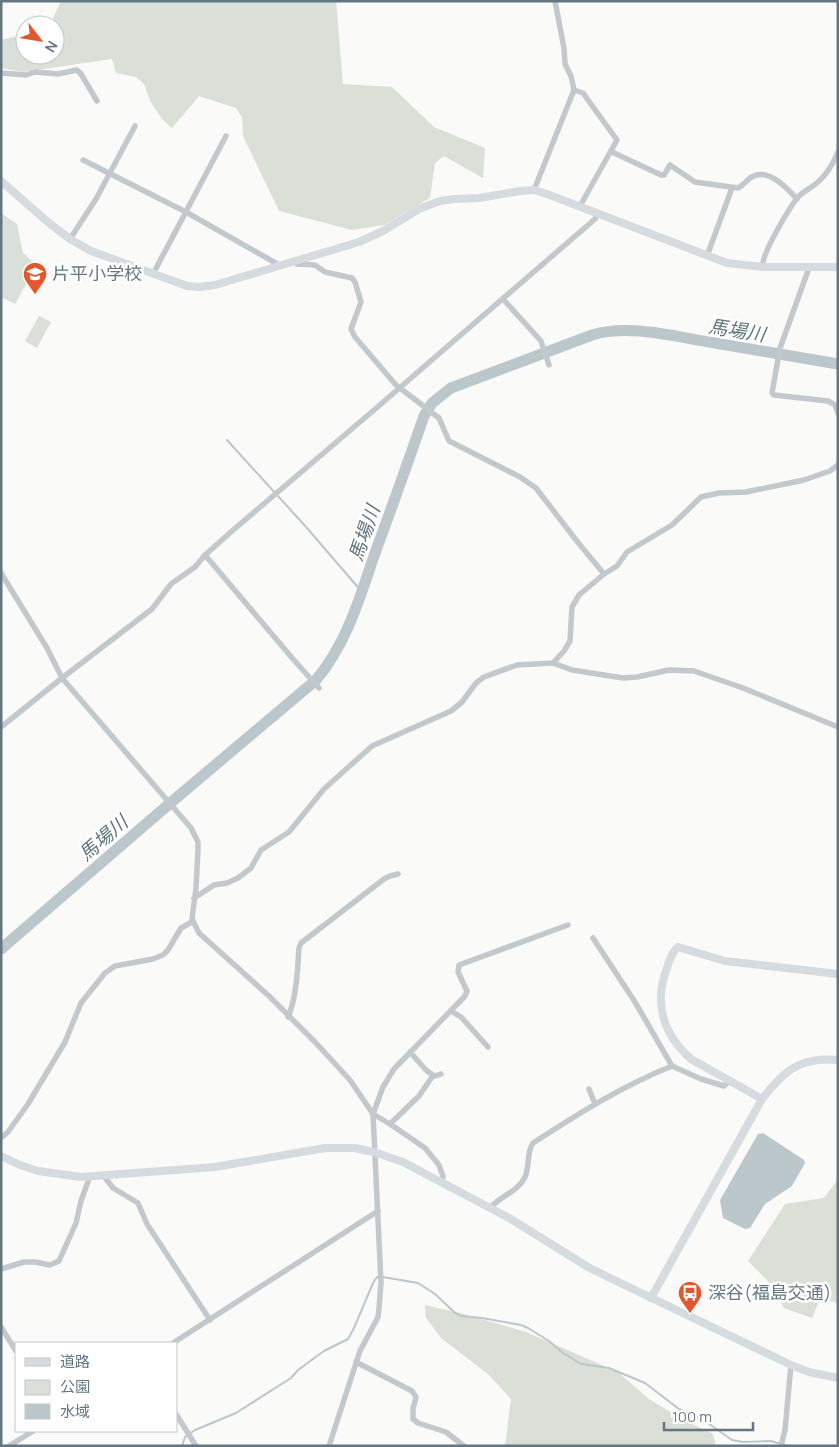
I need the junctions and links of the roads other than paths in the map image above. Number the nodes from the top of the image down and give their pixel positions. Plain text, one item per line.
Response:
1 (555, 1) edge
2 (1, 73) edge
3 (574, 90) junction
4 (97, 101) dead end
5 (135, 126) dead end
6 (226, 136) dead end
7 (612, 152) junction
8 (838, 152) edge
9 (83, 160) dead end
10 (110, 174) junction
11 (1, 181) edge
12 (732, 188) junction
13 (534, 190) junction
14 (797, 198) junction
15 (580, 206) junction
16 (186, 212) junction
17 (598, 213) junction
18 (70, 239) junction
19 (707, 256) junction
20 (294, 262) junction
21 (281, 266) junction
22 (763, 267) junction
23 (838, 267) edge
24 (809, 268) junction
25 (153, 274) junction
26 (503, 299) junction
27 (549, 365) dead end
28 (401, 387) junction
29 (838, 413) edge
30 (838, 466) edge
31 (205, 555) junction
32 (1, 572) edge
33 (604, 574) junction
34 (553, 664) junction
35 (62, 678) junction
36 (319, 688) dead end
37 (838, 726) edge
38 (1, 727) edge
39 (398, 874) dead end
40 (194, 898) junction
41 (192, 922) junction
42 (568, 925) dead end
43 (593, 938) dead end
44 (838, 974) edge
45 (451, 1011) junction
46 (288, 1017) junction
47 (488, 1047) dead end
48 (410, 1052) junction
49 (838, 1060) edge
50 (672, 1066) junction
51 (729, 1081) junction
52 (589, 1089) dead end
53 (762, 1099) junction
54 (595, 1104) junction
55 (373, 1114) junction
56 (390, 1124) junction
57 (1, 1138) edge
58 (374, 1152) junction
59 (1, 1156) edge
60 (103, 1175) junction
61 (90, 1176) junction
62 (442, 1183) junction
63 (490, 1208) junction
64 (378, 1211) junction
65 (1, 1269) edge
66 (651, 1298) junction
67 (210, 1320) junction
68 (1, 1327) edge
69 (175, 1342) edge
70 (15, 1349) edge
71 (356, 1362) junction
72 (791, 1365) junction
73 (838, 1378) edge
74 (178, 1417) edge
75 (31, 1432) edge
76 (9, 1446) edge
77 (196, 1446) edge
78 (329, 1446) edge
79 (464, 1446) edge
80 (782, 1446) edge

1 - 3 street
2 - 4 street
3 - 7 street
3 - 13 street
5 - 10 street
6 - 16 street
7 - 12 street
7 - 15 street
8 - 14 street
9 - 10 street
10 - 16 street
10 - 18 street
11 - 18 street
12 - 14 street
12 - 19 street
13 - 15 street
13 - 20 street
14 - 22 street
15 - 17 street
16 - 21 street
16 - 25 street
17 - 19 street
17 - 26 street
18 - 25 street
19 - 22 street
20 - 21 street
20 - 28 street
21 - 25 street
22 - 24 street
23 - 24 street
24 - 29 street
26 - 27 street
26 - 28 street
28 - 31 street
28 - 33 street
30 - 33 street
31 - 35 street
31 - 36 street
32 - 35 street
33 - 34 street
34 - 37 street
34 - 40 street
35 - 38 street
35 - 40 street
39 - 46 street
40 - 41 street
41 - 46 street
41 - 57 street
42 - 45 street
43 - 50 street
44 - 51 street
45 - 47 street
45 - 48 street
46 - 55 street
48 - 55 street
48 - 56 street
49 - 53 street
50 - 51 street
50 - 54 street
51 - 53 street
52 - 54 street
53 - 66 street
54 - 63 street
55 - 56 street
55 - 58 street
56 - 62 street
58 - 60 street
58 - 62 street
58 - 64 street
59 - 61 street
60 - 61 street
60 - 67 street
61 - 65 street
62 - 63 street
63 - 66 street
64 - 67 street
64 - 71 street
66 - 72 street
67 - 69 street
68 - 70 street
71 - 78 street
71 - 79 street
72 - 73 street
72 - 80 street
74 - 77 street
75 - 76 street

